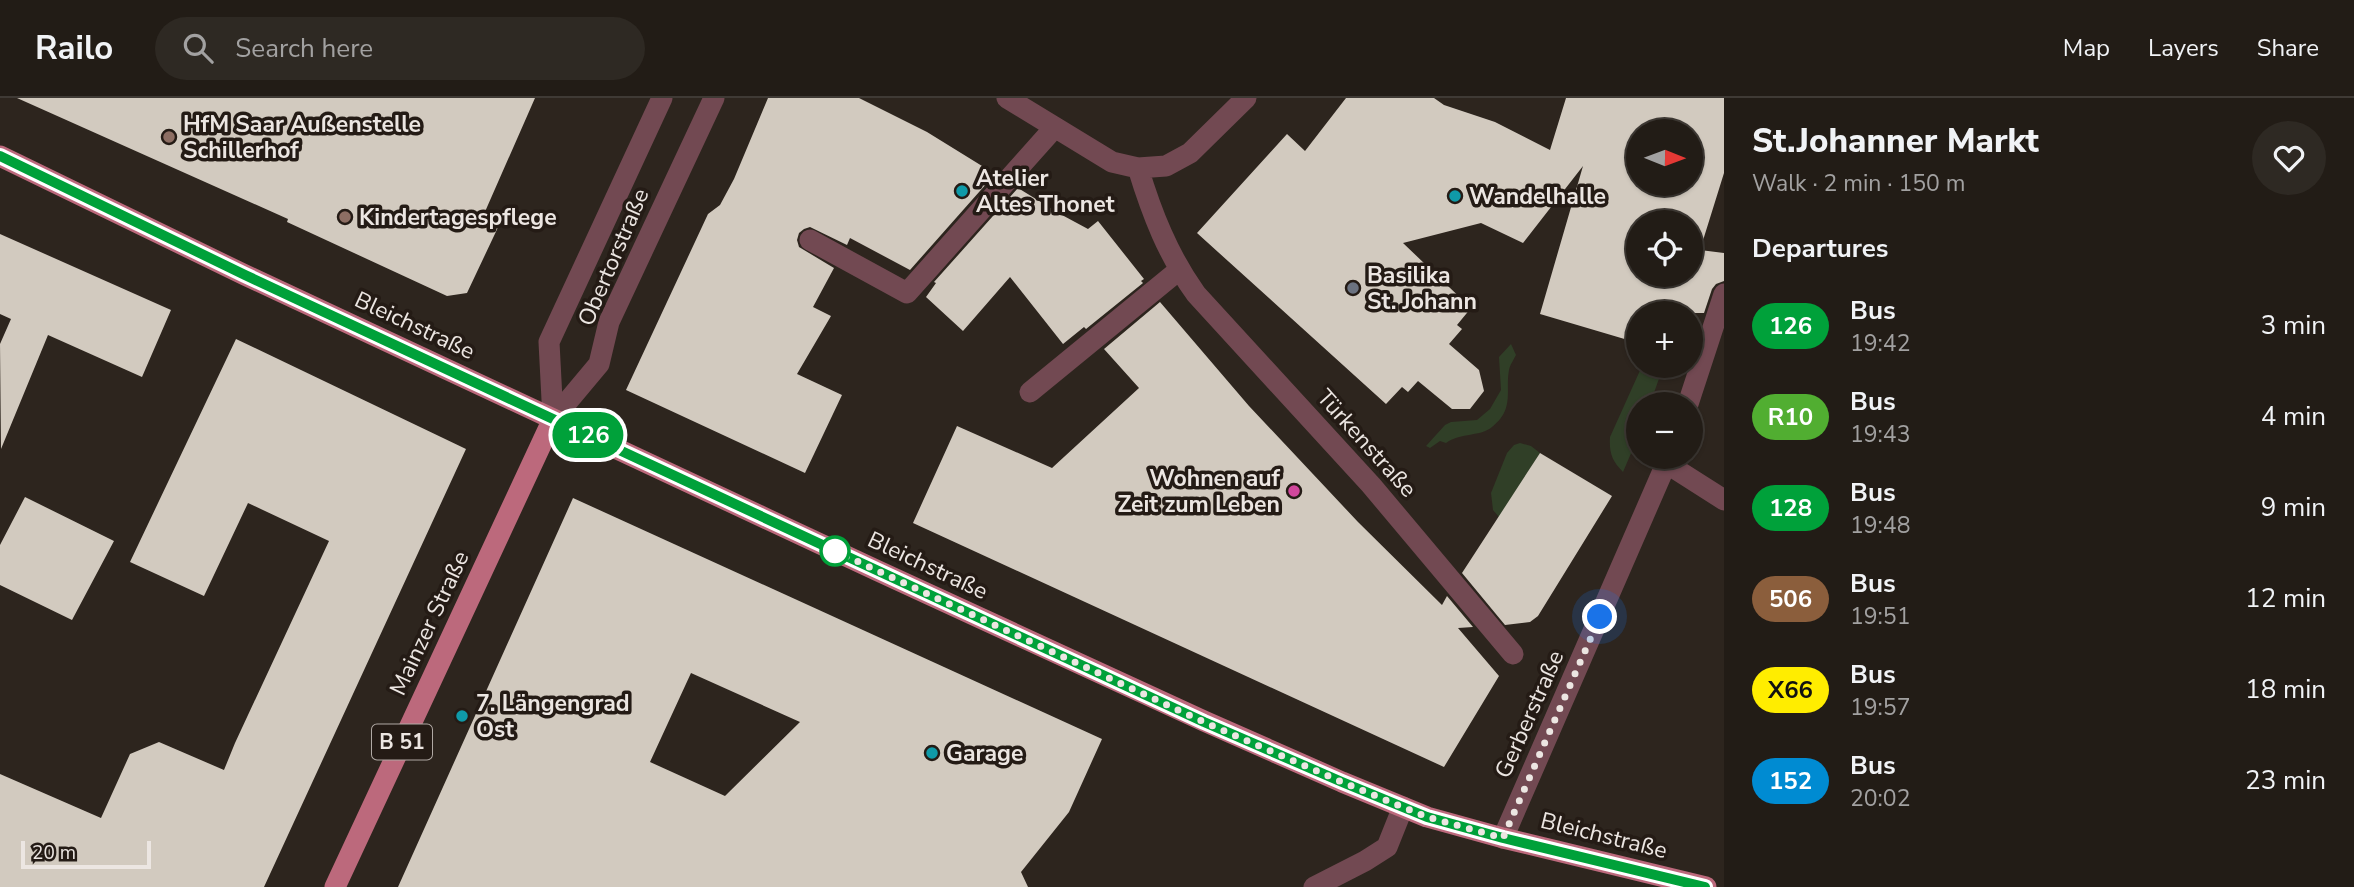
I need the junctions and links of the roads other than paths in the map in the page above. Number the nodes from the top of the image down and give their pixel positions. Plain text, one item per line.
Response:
1 (662, 98) edge
2 (714, 98) edge
3 (1007, 98) edge
4 (1246, 98) edge
5 (1055, 127) junction
6 (0, 156) edge
7 (1138, 168) junction
8 (810, 240) dead end
9 (1179, 270) junction
10 (1724, 294) edge
11 (1030, 392) dead end
12 (1692, 392) edge
13 (553, 419) junction
14 (1663, 469) edge
15 (1680, 469) edge
16 (1724, 500) edge
17 (1513, 654) dead end
18 (1403, 807) junction
19 (1503, 838) junction
20 (335, 887) edge
21 (1314, 887) edge
22 (1706, 887) edge

1 - 13 street, Obertorstraße
2 - 13 street, Obertorstraße
3 - 5 street
4 - 7 street
5 - 7 street
5 - 8 street
6 - 13 main road, Bleichstraße
7 - 9 street, Türkenstraße
9 - 11 street
9 - 17 street, Türkenstraße
10 - 12 street
13 - 18 main road, Bleichstraße
13 - 20 main road, Mainzer Straße / B 51
14 - 19 street, Gerberstraße
15 - 16 street
18 - 19 main road, Bleichstraße
18 - 21 street
19 - 22 main road, Bleichstraße

